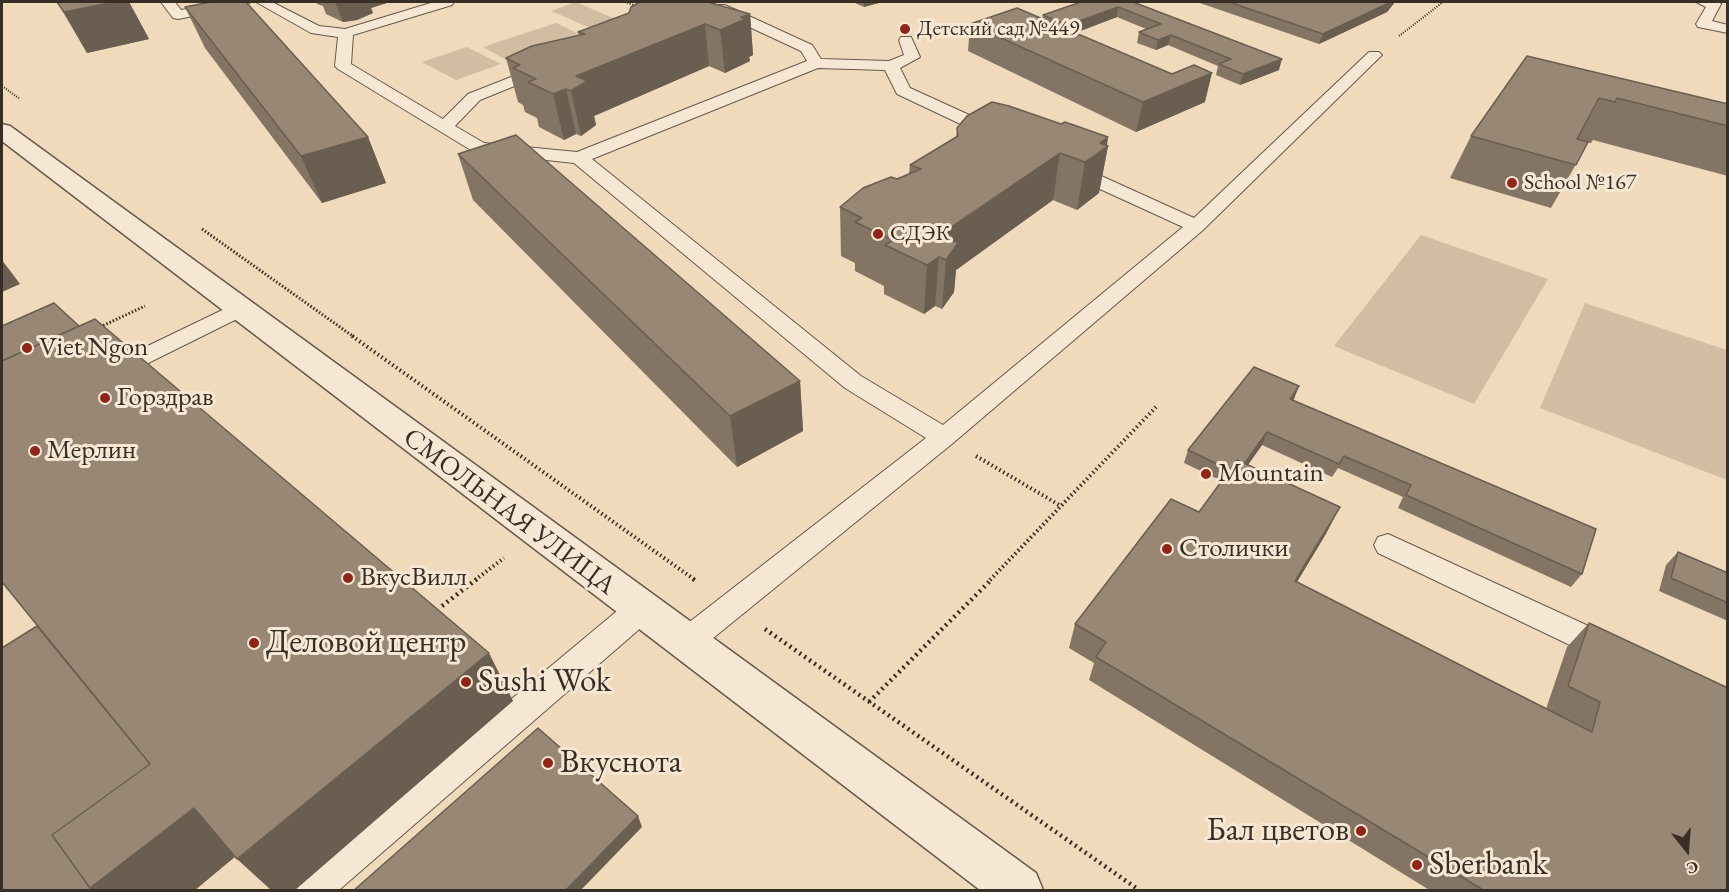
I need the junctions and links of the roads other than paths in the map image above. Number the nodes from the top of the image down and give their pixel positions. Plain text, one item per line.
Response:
1 (168, 2) edge
2 (244, 2) edge
3 (263, 2) edge
4 (447, 2) edge
5 (1703, 2) edge
6 (670, 20) edge
7 (1728, 29) edge
8 (345, 33) junction
9 (906, 40) dead end
10 (1374, 56) road end
11 (561, 63) edge
12 (816, 63) junction
13 (891, 66) junction
14 (445, 128) junction
15 (2, 131) edge
16 (1011, 141) edge
17 (579, 158) junction
18 (1055, 161) edge
19 (1196, 226) junction
20 (239, 309) junction
21 (91, 382) edge
22 (944, 437) junction
23 (1388, 545) dead end
24 (640, 610) junction
25 (686, 644) junction
26 (1632, 661) edge
27 (310, 891) edge
28 (1019, 891) edge

1 - 2 lane
3 - 8 lane
4 - 8 lane
5 - 7 lane
6 - 12 lane
8 - 14 lane
9 - 13 lane
10 - 19 lane
11 - 14 lane
12 - 13 lane
12 - 17 lane
13 - 16 lane
14 - 17 lane
15 - 20 street, СМОЛЬНАЯ УЛИЦА
17 - 22 lane
18 - 19 lane
19 - 22 lane
20 - 21 lane
20 - 24 street, СМОЛЬНАЯ УЛИЦА
22 - 25 lane
23 - 26 lane
24 - 25 street, СМОЛЬНАЯ УЛИЦА
24 - 27 lane
25 - 28 street, СМОЛЬНАЯ УЛИЦА

